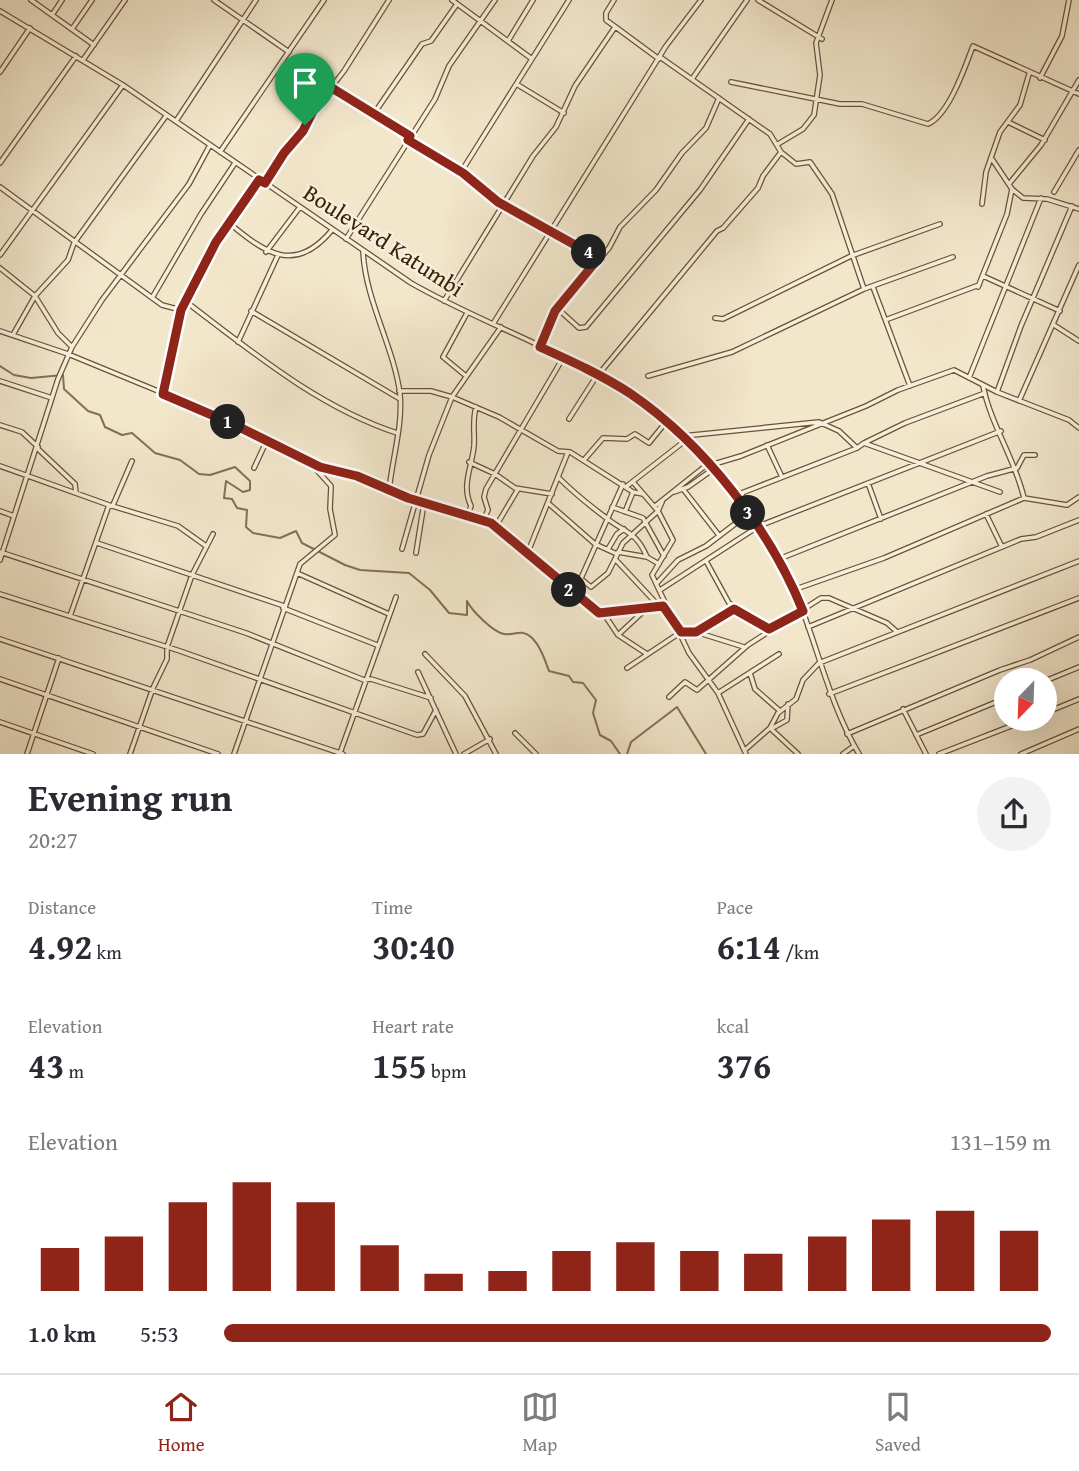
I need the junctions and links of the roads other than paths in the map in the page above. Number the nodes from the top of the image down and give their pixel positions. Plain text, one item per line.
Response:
1 (31, 0) edge
2 (62, 0) edge
3 (92, 0) edge
4 (125, 0) edge
5 (214, 0) edge
6 (256, 0) edge
7 (324, 0) edge
8 (389, 0) edge
9 (452, 0) edge
10 (495, 0) edge
11 (533, 0) edge
12 (569, 0) edge
13 (614, 0) edge
14 (701, 0) edge
15 (747, 0) edge
16 (758, 0) edge
17 (832, 0) edge
18 (1069, 0) edge
19 (457, 4) junction
20 (0, 11) edge
21 (52, 15) junction
22 (242, 21) junction
23 (482, 21) junction
24 (615, 27) junction
25 (30, 28) junction
26 (72, 29) junction
27 (820, 38) junction
28 (508, 40) junction
29 (94, 45) junction
30 (289, 52) junction
31 (76, 55) junction
32 (659, 58) junction
33 (532, 59) junction
34 (83, 60) junction
35 (0, 72) edge
36 (1030, 74) junction
37 (1040, 78) junction
38 (692, 79) junction
39 (1079, 80) edge
40 (731, 82) dead end
41 (123, 85) junction
42 (518, 85) junction
43 (332, 88) junction
44 (1073, 92) junction
45 (1079, 94) edge
46 (719, 98) junction
47 (817, 98) junction
48 (564, 113) junction
49 (167, 115) junction
50 (373, 115) junction
51 (749, 119) junction
52 (176, 121) junction
53 (1008, 122) junction
54 (409, 138) junction
55 (1045, 140) junction
56 (210, 145) junction
57 (777, 145) junction
58 (1079, 150) edge
59 (220, 152) junction
60 (781, 152) junction
61 (992, 159) junction
62 (0, 163) edge
63 (236, 163) junction
64 (461, 172) junction
65 (259, 180) junction
66 (265, 183) junction
67 (0, 187) edge
68 (1010, 187) junction
69 (1054, 191) dead end
70 (1041, 198) junction
71 (982, 204) dead end
72 (505, 205) junction
73 (1072, 206) junction
74 (300, 207) junction
75 (1079, 209) edge
76 (33, 211) junction
77 (229, 223) junction
78 (940, 224) dead end
79 (332, 230) junction
80 (550, 232) junction
81 (346, 239) junction
82 (74, 243) junction
83 (363, 251) junction
84 (267, 252) junction
85 (0, 255) edge
86 (278, 255) junction
87 (853, 256) junction
88 (953, 257) dead end
89 (597, 260) junction
90 (1079, 265) edge
91 (0, 268) edge
92 (120, 275) junction
93 (982, 276) junction
94 (873, 286) junction
95 (1007, 287) junction
96 (864, 289) junction
97 (35, 296) junction
98 (152, 298) junction
99 (1032, 299) junction
100 (186, 301) junction
101 (444, 302) junction
102 (557, 308) junction
103 (181, 310) junction
104 (251, 311) junction
105 (1060, 312) junction
106 (467, 313) junction
107 (715, 318) dead end
108 (888, 319) junction
109 (493, 324) junction
110 (1054, 325) junction
111 (500, 327) junction
112 (0, 331) edge
113 (14, 333) junction
114 (1079, 341) edge
115 (238, 342) junction
116 (72, 346) junction
117 (540, 347) junction
118 (68, 354) junction
119 (563, 358) junction
120 (598, 375) junction
121 (466, 376) junction
122 (648, 376) dead end
123 (969, 378) junction
124 (0, 381) edge
125 (910, 386) junction
126 (983, 386) junction
127 (400, 391) junction
128 (997, 392) junction
129 (985, 393) junction
130 (163, 394) junction
131 (452, 397) junction
132 (52, 398) junction
133 (400, 399) junction
134 (1019, 401) junction
135 (476, 407) junction
136 (569, 419) dead end
137 (666, 422) junction
138 (824, 423) junction
139 (0, 425) edge
140 (1079, 428) edge
141 (521, 430) junction
142 (1000, 431) junction
143 (397, 433) junction
144 (682, 436) junction
145 (267, 440) junction
146 (686, 440) junction
147 (864, 443) junction
148 (767, 445) junction
149 (38, 448) junction
150 (857, 448) junction
151 (568, 452) junction
152 (1035, 455) dead end
153 (584, 460) junction
154 (132, 461) dead end
155 (309, 462) junction
156 (469, 462) junction
157 (917, 462) junction
158 (0, 466) edge
159 (254, 468) dead end
160 (710, 468) junction
161 (1017, 468) junction
162 (495, 474) junction
163 (27, 476) junction
164 (782, 476) junction
165 (559, 478) junction
166 (972, 481) junction
167 (633, 482) junction
168 (868, 482) junction
169 (624, 485) junction
170 (518, 489) junction
171 (683, 489) junction
172 (389, 491) junction
173 (633, 492) junction
174 (671, 492) junction
175 (1000, 492) dead end
176 (76, 493) junction
177 (552, 494) junction
178 (643, 494) junction
179 (734, 496) junction
180 (1079, 497) edge
181 (1024, 498) junction
182 (663, 500) junction
183 (418, 501) junction
184 (424, 503) junction
185 (548, 503) junction
186 (111, 505) junction
187 (655, 506) junction
188 (612, 507) junction
189 (0, 511) edge
190 (658, 511) junction
191 (625, 512) junction
192 (748, 514) junction
193 (985, 514) junction
194 (15, 516) junction
195 (467, 517) junction
196 (607, 519) junction
197 (881, 519) junction
198 (1079, 520) edge
199 (483, 521) junction
200 (645, 521) junction
201 (495, 526) junction
202 (759, 526) junction
203 (624, 529) junction
204 (632, 533) junction
205 (213, 534) dead end
206 (718, 534) junction
207 (97, 543) junction
208 (595, 544) junction
209 (206, 546) junction
210 (1002, 547) junction
211 (401, 549) dead end
212 (608, 550) junction
213 (1, 552) edge
214 (528, 552) junction
215 (416, 553) dead end
216 (618, 553) junction
217 (664, 556) junction
218 (647, 557) junction
219 (779, 559) junction
220 (0, 560) edge
221 (615, 560) junction
222 (706, 561) junction
223 (1079, 561) edge
224 (659, 564) junction
225 (297, 573) junction
226 (192, 575) junction
227 (580, 578) junction
228 (84, 579) junction
229 (657, 583) junction
230 (660, 590) junction
231 (793, 590) junction
232 (0, 594) edge
233 (574, 594) junction
234 (396, 597) dead end
235 (1079, 598) edge
236 (657, 604) junction
237 (284, 607) junction
238 (648, 607) junction
239 (667, 607) junction
240 (851, 608) junction
241 (734, 609) junction
242 (803, 611) junction
243 (181, 612) junction
244 (390, 614) junction
245 (604, 614) junction
246 (70, 617) junction
247 (808, 627) junction
248 (769, 629) junction
249 (896, 631) junction
250 (681, 632) junction
251 (696, 632) junction
252 (618, 635) junction
253 (1079, 637) edge
254 (0, 639) edge
255 (272, 644) junction
256 (377, 645) junction
257 (167, 647) junction
258 (744, 649) junction
259 (425, 654) dead end
260 (647, 654) junction
261 (779, 654) dead end
262 (60, 658) junction
263 (819, 663) junction
264 (1079, 667) edge
265 (627, 668) dead end
266 (418, 672) dead end
267 (750, 673) junction
268 (1057, 676) edge
269 (0, 679) edge
270 (708, 679) junction
271 (364, 680) junction
272 (260, 681) junction
273 (153, 688) junction
274 (718, 693) junction
275 (829, 694) junction
276 (47, 695) junction
277 (669, 697) dead end
278 (431, 698) junction
279 (1079, 699) edge
280 (994, 703) edge
281 (788, 704) junction
282 (1057, 708) edge
283 (903, 709) junction
284 (436, 710) junction
285 (780, 711) junction
286 (353, 714) junction
287 (246, 720) junction
288 (0, 722) edge
289 (140, 727) junction
290 (770, 729) junction
291 (1079, 729) edge
292 (996, 732) edge
293 (515, 733) dead end
294 (33, 734) junction
295 (847, 734) junction
296 (916, 735) junction
297 (490, 739) junction
298 (854, 746) junction
299 (745, 752) edge
300 (341, 753) edge
301 (27, 754) edge
302 (93, 754) edge
303 (130, 754) edge
304 (218, 754) edge
305 (234, 754) edge
306 (456, 754) edge
307 (464, 754) edge
308 (496, 754) edge
309 (536, 754) edge
310 (798, 754) edge
311 (843, 754) edge
312 (859, 754) edge
313 (926, 754) edge
314 (939, 754) edge
315 (1021, 754) edge

1 - 21 street
2 - 21 street
3 - 26 street
4 - 29 street
5 - 22 street
6 - 22 street
7 - 30 street
8 - 43 street
9 - 19 street
10 - 23 street
11 - 28 street
12 - 33 street
13 - 24 street
14 - 32 street
15 - 38 street
16 - 27 street
17 - 27 street
18 - 37 street
19 - 23 street
19 - 50 street
20 - 25 street, Boulevard Katumbi
21 - 26 street
22 - 30 street
22 - 52 street
23 - 28 street
23 - 54 street
24 - 32 street
24 - 48 street
25 - 31 street, Boulevard Katumbi
25 - 35 street
26 - 29 street
27 - 47 street
28 - 33 street
29 - 34 street
30 - 59 street
31 - 34 street, Boulevard Katumbi
31 - 62 street
32 - 38 street
32 - 80 street
33 - 42 street
34 - 41 street, Boulevard Katumbi
36 - 37 street
36 - 47 street
36 - 53 street
37 - 44 street
38 - 46 street
39 - 44 street
40 - 47 street
41 - 49 street, Boulevard Katumbi
41 - 76 street
42 - 48 street
42 - 64 street
43 - 50 street
43 - 66 street
44 - 45 street
44 - 55 street
46 - 51 street
46 - 89 street
47 - 57 street
48 - 72 street
49 - 52 street, Boulevard Katumbi
49 - 82 street
50 - 54 street
51 - 57 street
51 - 102 street
52 - 56 street, Boulevard Katumbi
53 - 55 street
53 - 61 street
54 - 64 street
54 - 81 street
55 - 68 street
56 - 59 street, Boulevard Katumbi
56 - 92 street
57 - 60 street
58 - 69 street
59 - 63 street, Boulevard Katumbi
60 - 87 street
60 - 120 street
61 - 68 street
61 - 71 street
63 - 65 street, Boulevard Katumbi
63 - 98 street
64 - 72 street
65 - 66 street, Boulevard Katumbi
65 - 77 street
66 - 74 street, Boulevard Katumbi
67 - 76 street
68 - 70 street
68 - 93 street
70 - 73 street
70 - 95 street
72 - 80 street
72 - 101 street
73 - 75 street
73 - 99 street
74 - 79 street, Boulevard Katumbi
74 - 84 street
76 - 82 street
76 - 85 street
77 - 84 street
77 - 100 street
78 - 87 street
79 - 81 street, Boulevard Katumbi
79 - 86 street
80 - 89 street
80 - 109 street
81 - 83 street, Boulevard Katumbi
82 - 92 street
82 - 97 street
83 - 101 street, Boulevard Katumbi
83 - 127 street
84 - 86 street
86 - 104 street
87 - 96 street
87 - 107 street
88 - 94 street
89 - 102 street
90 - 105 street
91 - 97 street
92 - 98 street
92 - 116 street
93 - 95 street
93 - 108 street
94 - 96 street
94 - 108 street
95 - 99 street
95 - 123 street
96 - 122 street
97 - 113 street
97 - 116 street
98 - 103 street
99 - 105 street
99 - 128 street
100 - 103 street
100 - 115 street
101 - 106 street, Boulevard Katumbi
102 - 117 street
103 - 130 street
104 - 115 street
104 - 133 street
105 - 110 street
106 - 109 street, Boulevard Katumbi
106 - 121 street
108 - 125 street
109 - 111 street, Boulevard Katumbi
110 - 114 street
110 - 134 street
111 - 117 street, Boulevard Katumbi
111 - 121 street
112 - 113 street
113 - 118 street
115 - 143 street
116 - 118 street
117 - 119 street, Boulevard Katumbi
118 - 130 street
118 - 132 street
119 - 120 street, Boulevard Katumbi
119 - 141 street
120 - 136 street
120 - 137 street, Boulevard Katumbi
121 - 131 street
123 - 125 street
123 - 126 street
124 - 132 street
125 - 138 street
126 - 128 street
126 - 129 street
127 - 131 street
127 - 133 street
128 - 134 street
129 - 142 street
129 - 147 street
130 - 145 street
131 - 135 street
131 - 183 street
132 - 149 street
133 - 143 street
134 - 140 street
135 - 141 street
135 - 156 street
137 - 144 street, Boulevard Katumbi
137 - 153 street
138 - 144 street
138 - 148 street
138 - 150 street
139 - 149 street
141 - 151 street
141 - 162 street
142 - 157 street
142 - 161 street
143 - 172 street
144 - 146 street, Boulevard Katumbi
145 - 155 street
145 - 159 street
146 - 160 street, Boulevard Katumbi
146 - 167 street
147 - 150 street
147 - 157 street
148 - 160 street
148 - 164 street
149 - 163 street
149 - 176 street
150 - 164 street
151 - 153 street
151 - 165 street
152 - 161 street
153 - 169 street
154 - 186 street
155 - 172 street
155 - 225 street
156 - 162 street
156 - 195 street
157 - 166 street
157 - 168 street
158 - 163 street
160 - 171 street
160 - 174 street
160 - 179 street, Boulevard Katumbi
161 - 166 street
161 - 181 street
162 - 170 street
162 - 199 street
163 - 176 street
163 - 194 street
164 - 179 street
165 - 177 street
165 - 196 street
166 - 175 street
166 - 197 street
167 - 169 street
167 - 178 street
168 - 197 street
168 - 202 street
169 - 173 street
169 - 188 street
170 - 177 street
170 - 201 street
171 - 174 street
171 - 206 street
172 - 183 street
173 - 178 street
173 - 191 street
174 - 182 street
176 - 186 street
177 - 185 street
178 - 187 street
179 - 192 street, Boulevard Katumbi
180 - 181 street
181 - 193 street
182 - 187 street
182 - 190 street
183 - 184 street
183 - 211 street
184 - 195 street
184 - 215 street
185 - 208 street
185 - 214 street
186 - 207 street
186 - 209 street
187 - 190 street
188 - 191 street
188 - 196 street
189 - 194 street
190 - 200 street
190 - 217 street
191 - 200 street
192 - 202 street, Boulevard Katumbi
192 - 206 street
193 - 210 street
193 - 231 street
194 - 213 street
195 - 199 street
196 - 203 street
196 - 208 street
197 - 219 street
198 - 210 street
199 - 201 street
200 - 204 street
200 - 217 street
201 - 214 street
202 - 219 street, Boulevard Katumbi
202 - 222 street
203 - 204 street
203 - 212 street
204 - 216 street
204 - 218 street
205 - 209 street
206 - 229 street
207 - 226 street
207 - 228 street
208 - 212 street
208 - 227 street
209 - 226 street
210 - 240 street
212 - 216 street
213 - 220 street
213 - 228 street
214 - 233 street
216 - 218 street
216 - 221 street
217 - 224 street
218 - 224 street
219 - 231 street, Boulevard Katumbi
221 - 227 street
221 - 236 street
222 - 230 street
222 - 241 street
223 - 249 street
224 - 229 street
225 - 237 street
225 - 244 street
226 - 237 street
226 - 243 street
227 - 233 street
228 - 243 street
228 - 246 street
229 - 230 street
230 - 239 street
231 - 242 street, Boulevard Katumbi
232 - 246 street
233 - 245 street
234 - 244 street
235 - 275 street
236 - 238 street
236 - 239 street
237 - 255 street
237 - 256 street
238 - 245 street
238 - 252 street
239 - 250 street
240 - 242 street
240 - 247 street
240 - 249 street
241 - 248 street
241 - 251 street
242 - 247 street, Boulevard Katumbi
242 - 248 street
243 - 255 street
243 - 257 street
244 - 256 street
245 - 252 street
246 - 257 street
247 - 263 street, Boulevard Katumbi
248 - 258 street
249 - 263 street
250 - 251 street
250 - 260 street
250 - 270 street
251 - 258 street
252 - 260 street
253 - 283 street
254 - 262 street
255 - 271 street
255 - 272 street
256 - 271 street
257 - 272 street
257 - 273 street
258 - 270 street
259 - 297 street
260 - 265 street
261 - 267 street
262 - 273 street
262 - 276 street
263 - 275 street, Boulevard Katumbi
263 - 281 street
264 - 268 street
266 - 278 street
267 - 274 street
267 - 285 street
269 - 276 street
270 - 274 street
270 - 277 street
271 - 278 street
271 - 286 street
272 - 286 street
272 - 287 street
273 - 287 street
273 - 289 street
274 - 299 street
275 - 295 street, Boulevard Katumbi
276 - 289 street
276 - 294 street
278 - 284 street
279 - 282 street
280 - 296 street
281 - 285 street
281 - 290 street
283 - 295 street
283 - 296 street
284 - 286 street
284 - 306 street
285 - 290 street
286 - 300 street
287 - 300 street
287 - 305 street
288 - 294 street
289 - 303 street
289 - 304 street
290 - 299 street
290 - 310 street
291 - 315 street
292 - 314 street
293 - 309 street
294 - 301 street
294 - 302 street
295 - 298 street, Boulevard Katumbi
296 - 313 street
297 - 307 street
297 - 308 street
298 - 311 street
298 - 312 street, Boulevard Katumbi

